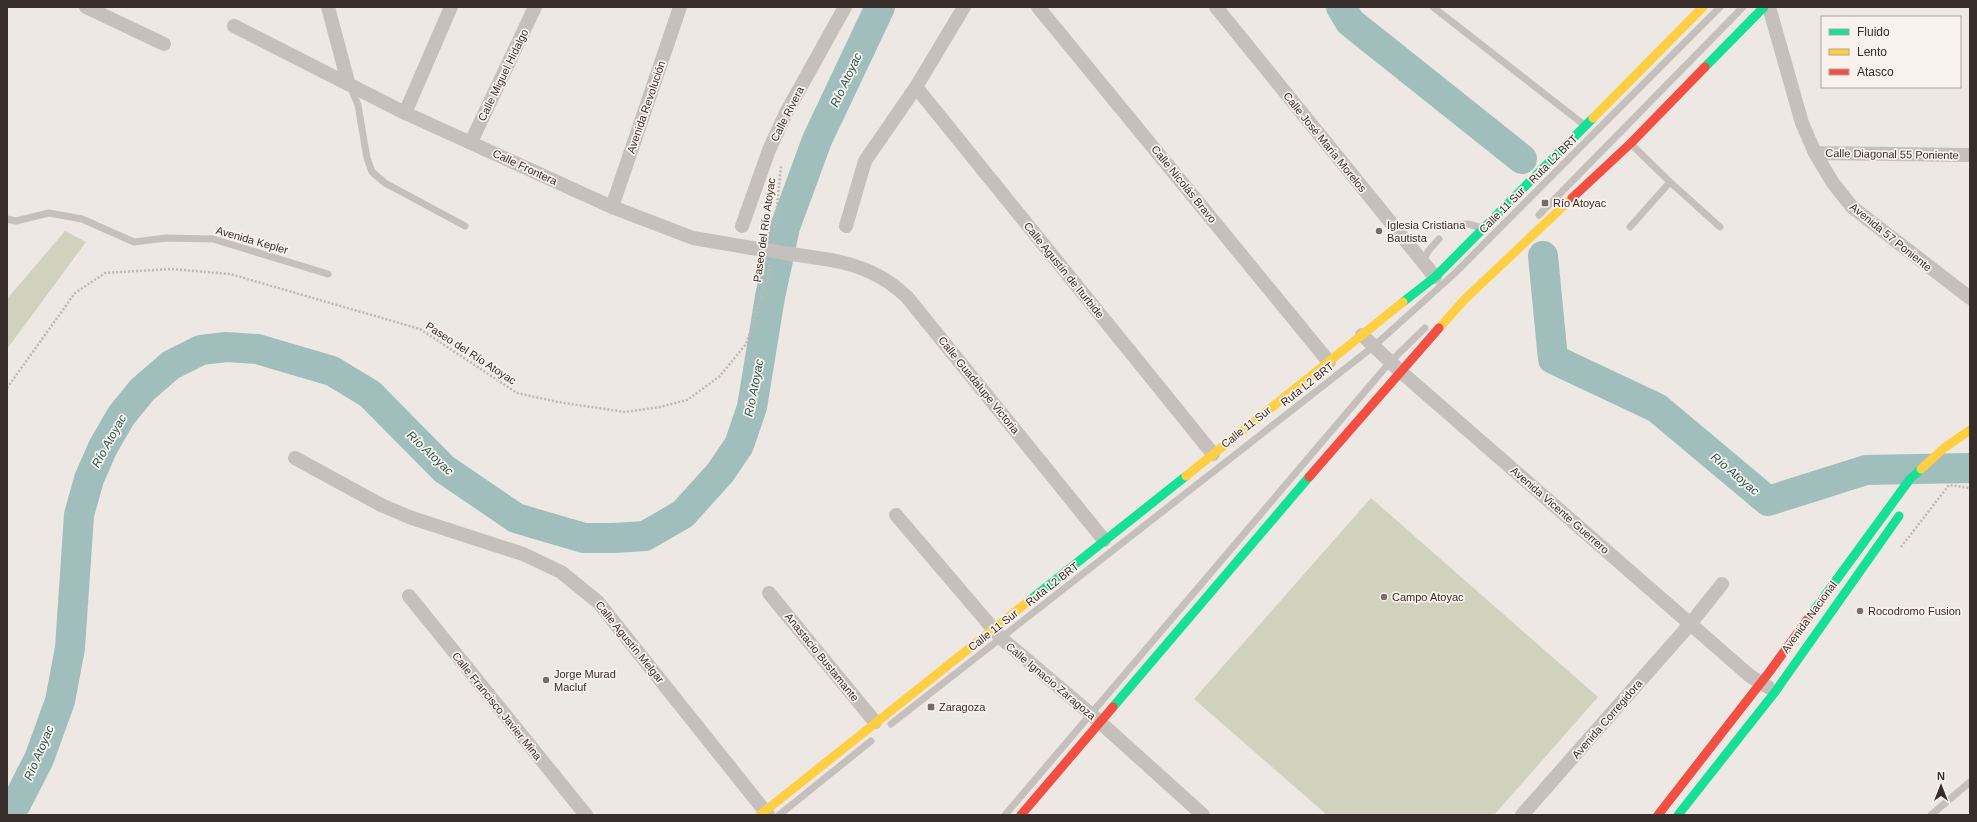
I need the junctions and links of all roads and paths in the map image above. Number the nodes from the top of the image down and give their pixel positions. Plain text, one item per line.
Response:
1 (86, 7) edge
2 (328, 7) edge
3 (451, 7) edge
4 (535, 7) edge
5 (680, 7) edge
6 (845, 7) edge
7 (964, 7) edge
8 (1038, 7) edge
9 (1216, 7) edge
10 (1433, 7) edge
11 (1702, 7) edge
12 (1720, 7) edge
13 (1743, 7) edge
14 (1764, 7) edge
15 (1769, 7) edge
16 (234, 26) dead end
17 (164, 44) dead end
18 (348, 82) junction
19 (916, 87) junction
20 (405, 113) junction
21 (1585, 126) junction
22 (471, 142) junction
23 (1631, 143) junction
24 (1814, 153) junction
25 (1970, 155) edge
26 (781, 161) dead end
27 (1670, 182) junction
28 (612, 207) junction
29 (7, 219) edge
30 (1534, 220) dead end
31 (465, 226) dead end
32 (742, 226) dead end
33 (846, 226) dead end
34 (1454, 226) dead end
35 (1630, 226) dead end
36 (1720, 227) dead end
37 (1483, 229) junction
38 (774, 237) dead end
39 (1439, 238) dead end
40 (770, 259) dead end
41 (831, 260) joint
42 (1422, 262) junction
43 (1485, 270) dead end
44 (328, 274) dead end
45 (1435, 277) junction
46 (1969, 296) edge
47 (1451, 302) dead end
48 (1429, 324) dead end
49 (1362, 335) junction
50 (1374, 346) junction
51 (1329, 362) junction
52 (1395, 367) junction
53 (7, 388) edge
54 (1970, 430) edge
55 (1213, 454) junction
56 (295, 458) dead end
57 (1907, 506) dead end
58 (896, 515) dead end
59 (1104, 540) junction
60 (1722, 584) dead end
61 (769, 593) dead end
62 (409, 596) dead end
63 (1691, 623) junction
64 (997, 634) junction
65 (1760, 682) junction
66 (1775, 692) junction
67 (1096, 718) junction
68 (878, 730) junction
69 (1970, 782) edge
70 (765, 814) edge
71 (586, 815) edge
72 (779, 815) edge
73 (1005, 815) edge
74 (1021, 815) edge
75 (1204, 815) edge
76 (1522, 815) edge
77 (1658, 815) edge
78 (1678, 815) edge
79 (1931, 815) edge

1 - 17 street
2 - 18 street
3 - 20 street
4 - 22 street, Calle Miguel Hidalgo
5 - 28 street, Avenida Revolución
6 - 32 street, Calle Rivera
7 - 19 street
8 - 51 street, Calle Nicolás Bravo
9 - 42 street, Calle José María Morelos
10 - 21 lane
11 - 21 main road, Calle 11 Sur
12 - 50 lane, Ruta L2 BRT
13 - 30 lane
14 - 23 main road
15 - 24 street, Avenida 57 Poniente
16 - 18 street, Calle Frontera
18 - 20 street, Calle Frontera
18 - 31 lane
19 - 33 street
19 - 55 street, Calle Agustín de Iturbide
20 - 22 street, Calle Frontera
21 - 37 main road, Calle 11 Sur
22 - 28 street, Calle Frontera
23 - 27 lane
23 - 52 main road
24 - 25 street, Calle Diagonal 55 Poniente
24 - 46 street, Avenida 57 Poniente
26 - 38 path, Paseo del Río Atoyac
27 - 35 lane
27 - 36 lane
28 - 41 street, Calle Frontera, bridge
29 - 44 lane, Avenida Kepler
34 - 37 lane
37 - 45 main road, Calle 11 Sur
39 - 42 lane
40 - 53 path, Paseo del Río Atoyac
41 - 59 street, Calle Guadalupe Victoria
42 - 45 street, Calle José María Morelos
43 - 47 lane
45 - 49 main road, Calle 11 Sur
48 - 52 lane
49 - 50 street, Avenida Vicente Guerrero
49 - 51 main road, Calle 11 Sur
50 - 52 street, Avenida Vicente Guerrero
50 - 64 lane, Ruta L2 BRT
51 - 55 main road, Calle 11 Sur
52 - 63 street, Avenida Vicente Guerrero
52 - 67 main road
52 - 67 lane
54 - 65 main road, Avenida Nacional
55 - 59 main road, Calle 11 Sur
56 - 70 street, Calle Agustín Melgar
57 - 66 main road, Avenida Nacional
58 - 64 street, Calle Ignacio Zaragoza
59 - 64 main road, Calle 11 Sur
60 - 63 street, Avenida Corregidora
61 - 68 street, Anastacio Bustamante
62 - 71 street, Calle Francisco Javier Mina
63 - 65 street, Avenida Vicente Guerrero
63 - 76 street, Avenida Corregidora
64 - 67 street, Calle Ignacio Zaragoza
64 - 68 main road, Calle 11 Sur
65 - 66 street, Avenida Vicente Guerrero
65 - 77 main road, Avenida Nacional
66 - 78 main road, Avenida Nacional
67 - 73 lane
67 - 74 main road
67 - 75 street, Calle Ignacio Zaragoza
68 - 70 main road, Calle 11 Sur
68 - 72 lane
69 - 79 lane

